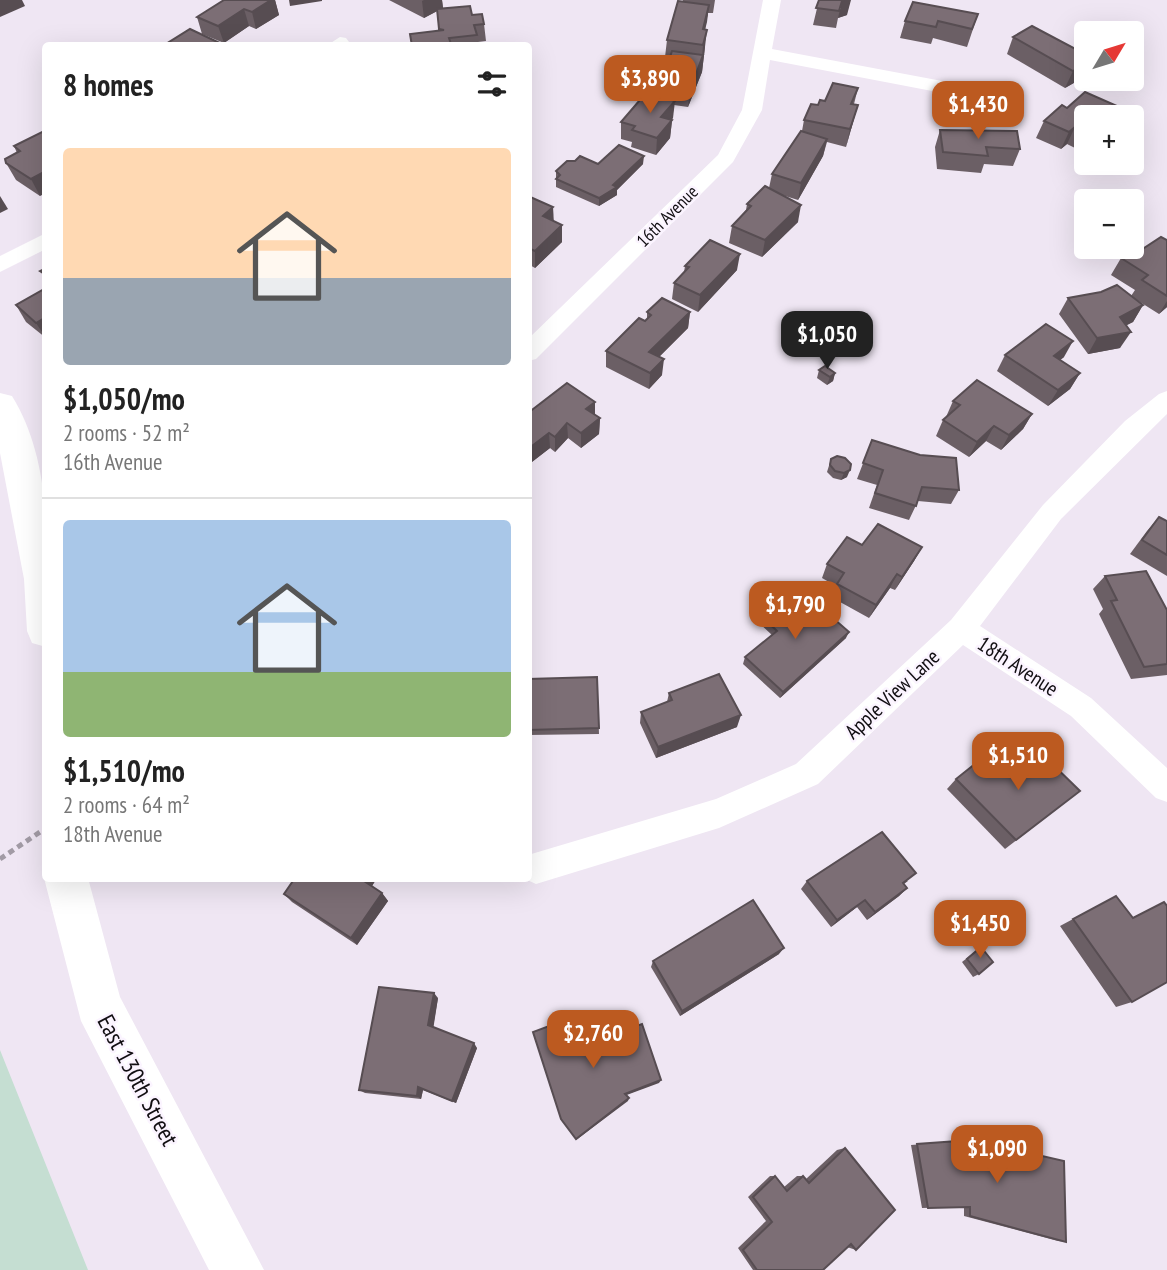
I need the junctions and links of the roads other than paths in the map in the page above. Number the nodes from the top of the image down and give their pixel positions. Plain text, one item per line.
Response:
1 (772, 0) edge
2 (763, 53) junction
3 (974, 93) dead end
4 (42, 242) edge
5 (0, 265) edge
6 (532, 349) edge
7 (1167, 400) edge
8 (0, 405) edge
9 (42, 570) edge
10 (961, 629) junction
11 (1167, 788) edge
12 (536, 868) dead end
13 (67, 882) edge
14 (237, 1270) edge

1 - 2 street, 16th Avenue
2 - 3 street
2 - 6 street, 16th Avenue
4 - 5 street
7 - 10 street, Apple View Lane
8 - 9 street
10 - 11 street, 18th Avenue
10 - 12 street, Apple View Lane
13 - 14 street, East 130th Street

